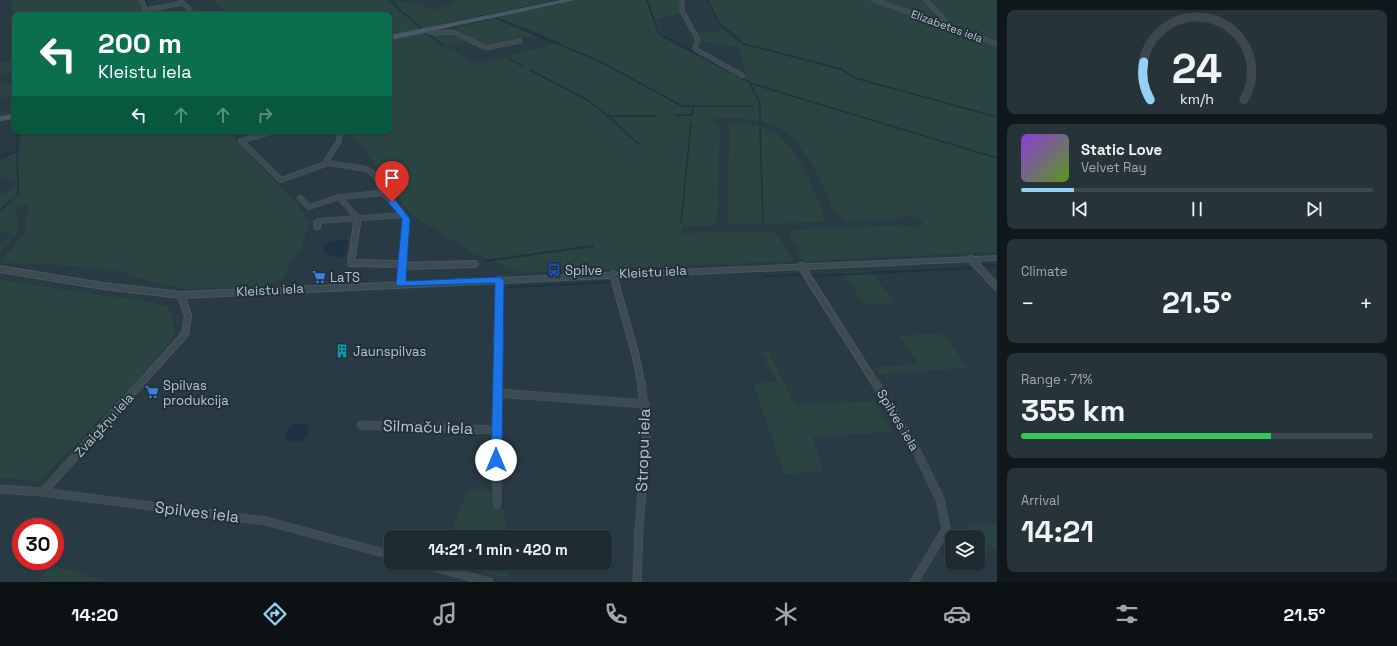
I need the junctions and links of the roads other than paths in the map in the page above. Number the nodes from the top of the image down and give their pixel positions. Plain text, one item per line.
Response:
1 (142, 0) edge
2 (180, 0) edge
3 (570, 0) edge
4 (682, 0) edge
5 (874, 0) edge
6 (926, 0) edge
7 (183, 3) junction
8 (146, 10) joint
9 (190, 10) dead end
10 (942, 24) junction
11 (424, 30) junction
12 (392, 37) edge
13 (520, 41) dead end
14 (997, 44) edge
15 (743, 76) dead end
16 (12, 117) edge
17 (0, 119) edge
18 (264, 134) edge
19 (340, 134) edge
20 (328, 163) junction
21 (383, 193) junction
22 (340, 197) junction
23 (300, 198) dead end
24 (404, 215) junction
25 (358, 218) junction
26 (318, 224) dead end
27 (997, 258) edge
28 (971, 259) junction
29 (475, 264) dead end
30 (402, 265) junction
31 (801, 266) junction
32 (0, 269) edge
33 (613, 274) junction
34 (499, 280) junction
35 (401, 284) junction
36 (997, 288) edge
37 (181, 295) junction
38 (496, 393) junction
39 (645, 404) junction
40 (361, 425) dead end
41 (496, 430) junction
42 (0, 489) edge
43 (43, 492) junction
44 (497, 504) dead end
45 (384, 553) edge
46 (444, 570) edge
47 (488, 582) edge
48 (637, 582) edge
49 (914, 582) edge

1 - 8 street
2 - 7 street
3 - 11 main road
4 - 15 street
5 - 10 street, Elizabetes iela
6 - 10 street
7 - 8 street
7 - 9 street
10 - 14 street, Elizabetes iela
11 - 12 main road
11 - 13 street
16 - 17 main road
18 - 20 street
19 - 20 street
20 - 21 street
21 - 22 street
21 - 24 street
22 - 23 street
22 - 25 street
24 - 25 street
24 - 30 street
25 - 26 street
25 - 30 street
27 - 28 street, Kleistu iela
28 - 31 street, Kleistu iela
28 - 36 street
29 - 30 street
30 - 35 street
31 - 33 street, Kleistu iela
31 - 49 street, Spilves iela
32 - 37 street, Kleistu iela
33 - 34 street, Kleistu iela
33 - 39 street, Stropu iela
34 - 35 street, Kleistu iela
34 - 38 street
35 - 37 street, Kleistu iela
37 - 43 street, Zvaigžņu iela
38 - 39 street
38 - 41 street
39 - 48 street, Stropu iela
40 - 41 street, Silmaču iela
41 - 44 street
42 - 43 street, Spilves iela
43 - 45 street, Spilves iela
46 - 47 street

